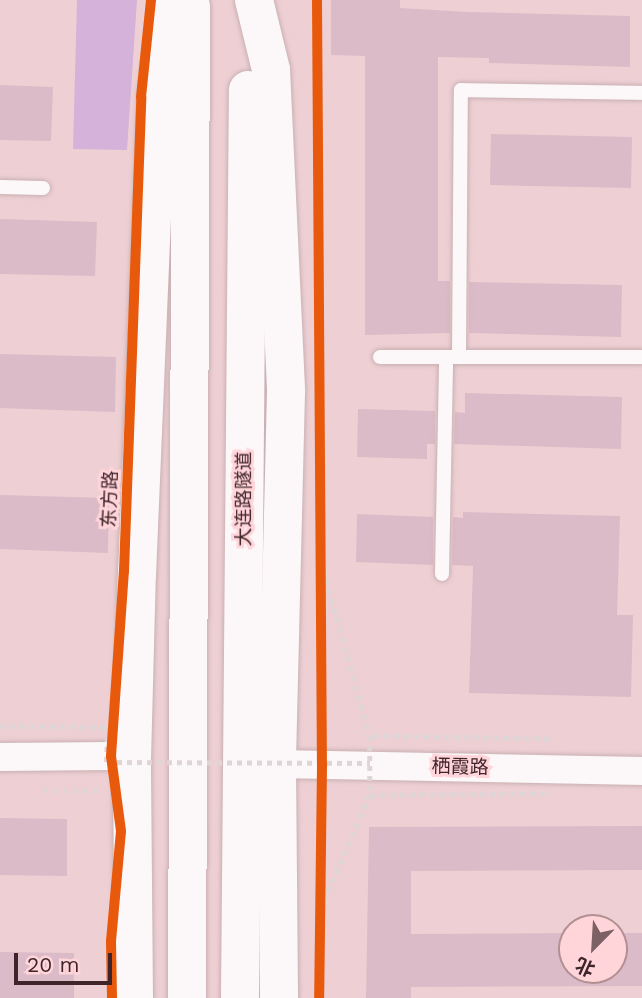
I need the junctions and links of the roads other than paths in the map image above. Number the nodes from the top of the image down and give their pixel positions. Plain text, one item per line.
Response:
1 (174, 0) edge
2 (191, 0) edge
3 (248, 0) edge
4 (254, 0) edge
5 (642, 93) edge
6 (0, 187) edge
7 (43, 188) dead end
8 (642, 357) edge
9 (380, 358) dead end
10 (452, 358) junction
11 (442, 574) dead end
12 (0, 757) edge
13 (277, 764) junction
14 (119, 766) junction
15 (642, 771) edge
16 (134, 998) edge
17 (187, 998) edge
18 (240, 998) edge
19 (279, 998) edge

1 - 14 main road, 东方路
2 - 17 main road
3 - 18 main road, 大连路隧道
4 - 13 main road
5 - 10 lane
6 - 7 lane
8 - 10 lane
9 - 10 lane
10 - 11 lane
12 - 14 street
13 - 15 street, 栖霞路
13 - 19 main road
14 - 16 main road, 东方路

